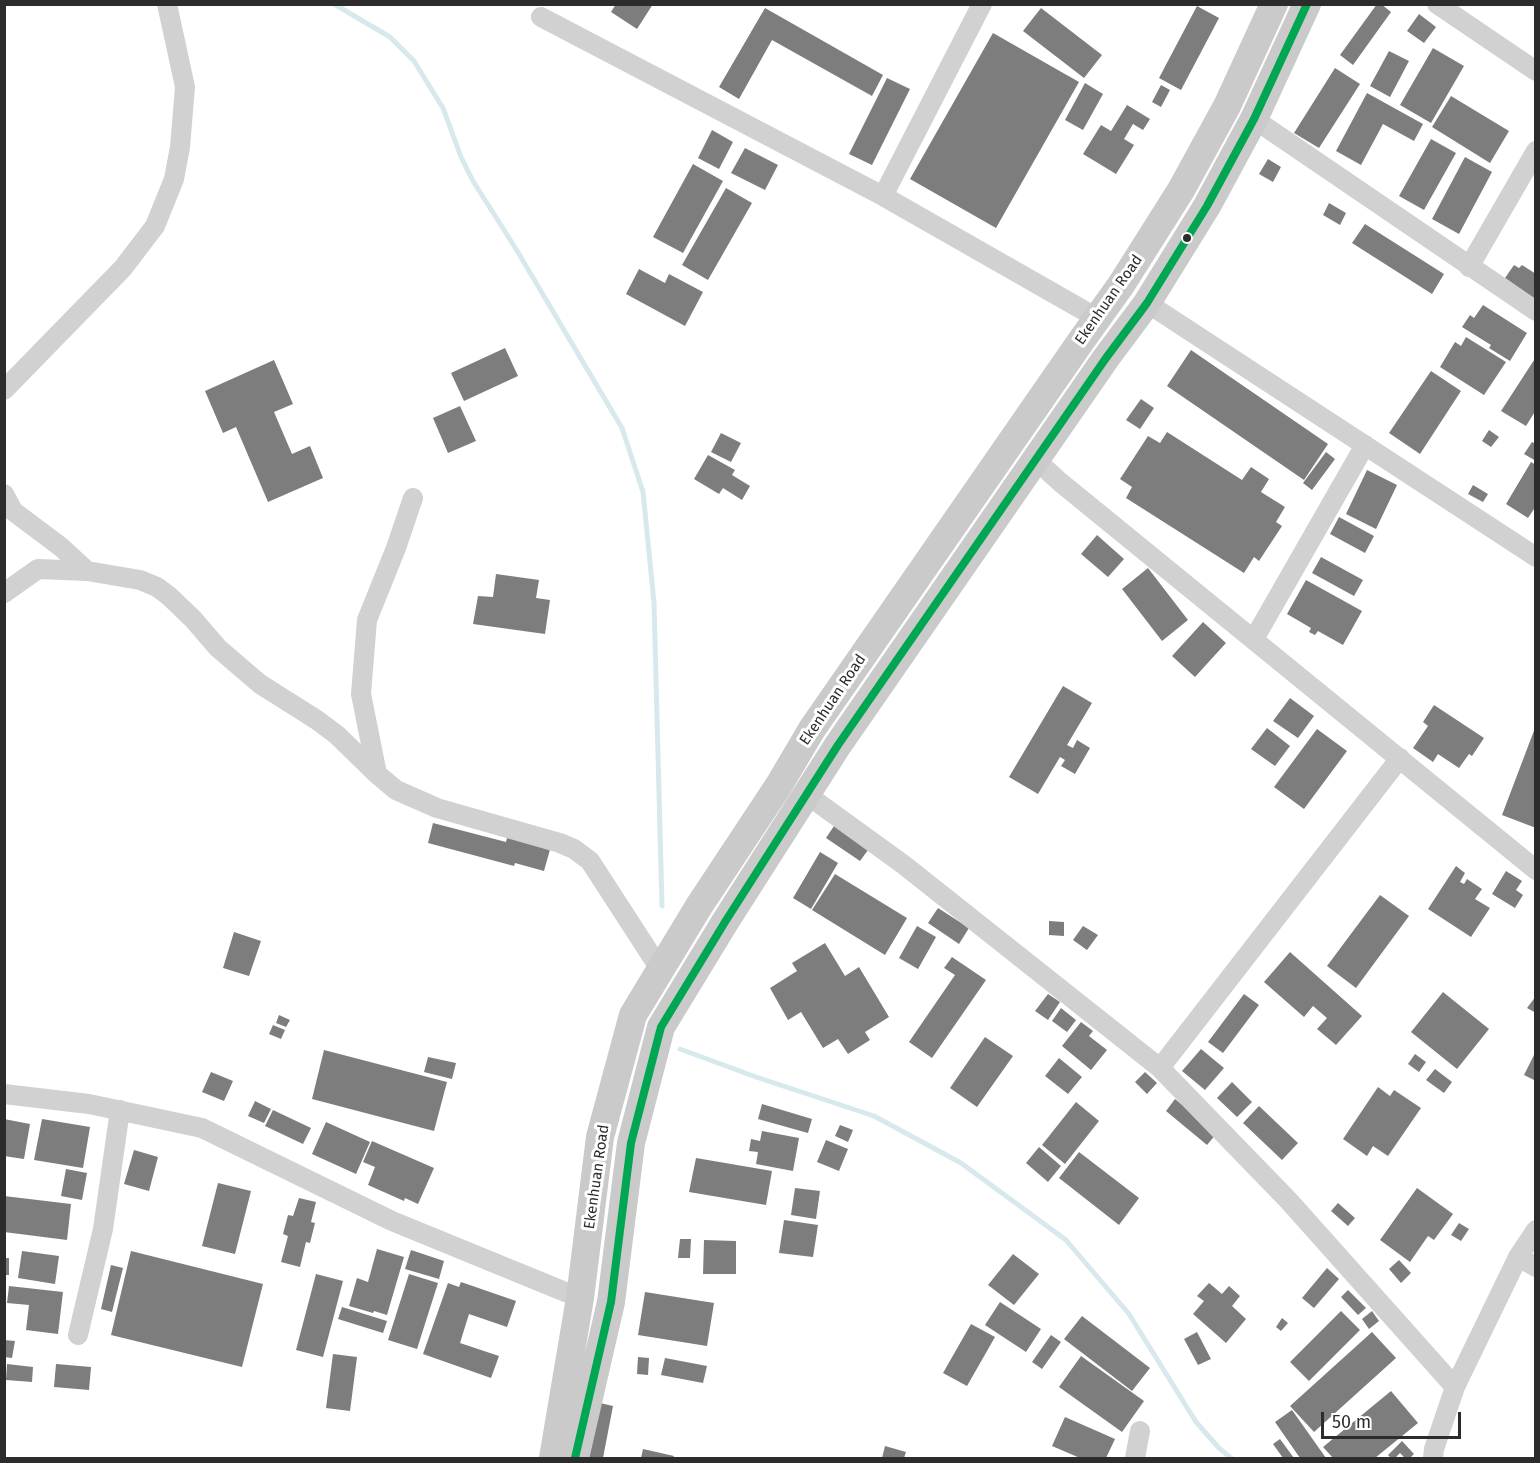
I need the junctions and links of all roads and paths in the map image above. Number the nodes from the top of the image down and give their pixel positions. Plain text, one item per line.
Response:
1 (167, 4) edge
2 (982, 4) edge
3 (1274, 4) edge
4 (1307, 4) edge
5 (1437, 4) edge
6 (541, 17) dead end
7 (1536, 71) edge
8 (1254, 119) junction
9 (1536, 151) edge
10 (883, 196) junction
11 (1469, 267) junction
12 (1147, 303) junction
13 (1536, 311) edge
14 (1097, 318) junction
15 (4, 390) edge
16 (1365, 445) junction
17 (1036, 460) junction
18 (4, 494) edge
19 (412, 498) dead end
20 (1536, 557) edge
21 (87, 571) junction
22 (4, 593) edge
23 (1254, 639) junction
24 (1400, 758) junction
25 (376, 774) junction
26 (807, 794) junction
27 (1536, 870) edge
28 (660, 969) junction
29 (1160, 1068) junction
30 (4, 1094) edge
31 (120, 1110) junction
32 (1536, 1230) edge
33 (1518, 1257) junction
34 (1536, 1267) edge
35 (580, 1298) junction
36 (78, 1335) dead end
37 (1455, 1387) junction
38 (1140, 1431) dead end
39 (554, 1458) edge
40 (575, 1458) edge
41 (1135, 1458) edge
42 (1433, 1458) edge

1 - 15 street
2 - 10 street
3 - 14 main road, Ekenhuan Road
4 - 8 main road, Ekenhuan Road
5 - 7 street
6 - 10 street
8 - 11 street
8 - 12 main road, Ekenhuan Road
9 - 11 street
10 - 14 street
11 - 13 street
12 - 16 street
12 - 17 main road, Ekenhuan Road
14 - 28 main road, Ekenhuan Road
16 - 20 street
16 - 23 street
17 - 23 street
17 - 26 main road, Ekenhuan Road
18 - 21 street
19 - 25 street
21 - 22 street
21 - 25 street
23 - 24 street
24 - 27 street
24 - 29 street
25 - 28 street
26 - 29 street
26 - 40 main road, Ekenhuan Road
28 - 35 main road, Ekenhuan Road
29 - 37 street
30 - 31 street
31 - 35 street
31 - 36 street
32 - 33 street
33 - 34 street
33 - 37 street
35 - 39 main road, Ekenhuan Road
37 - 42 street
38 - 41 street

